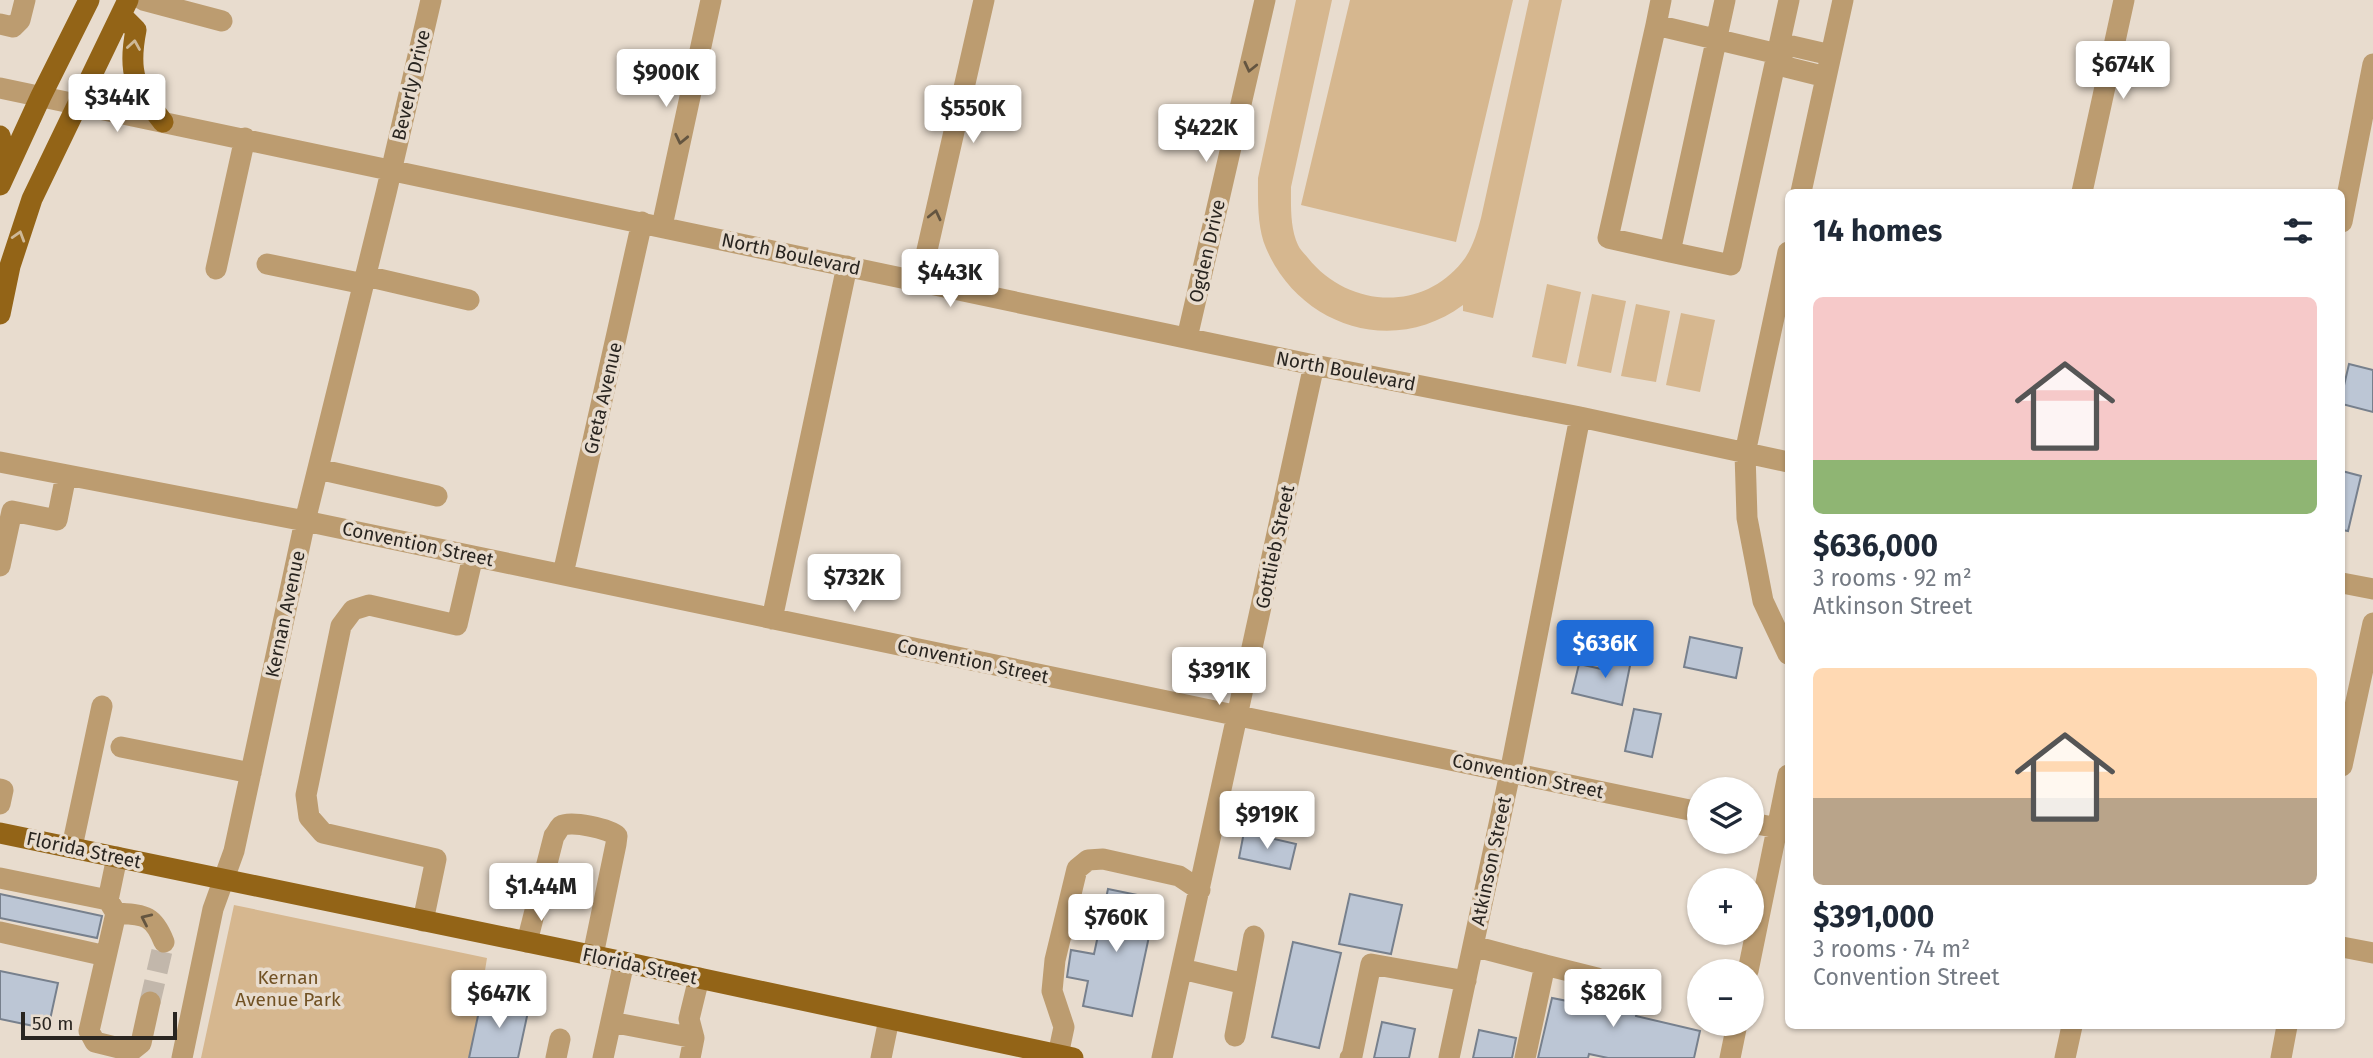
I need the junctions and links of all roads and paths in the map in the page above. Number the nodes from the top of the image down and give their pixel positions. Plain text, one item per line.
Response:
1 (89, 0) edge
2 (143, 0) edge
3 (431, 0) edge
4 (711, 0) edge
5 (984, 0) edge
6 (1265, 0) edge
7 (1661, 0) edge
8 (1725, 0) edge
9 (1790, 0) edge
10 (1843, 0) edge
11 (2124, 0) edge
12 (124, 8) edge
13 (222, 21) dead end
14 (1656, 25) junction
15 (1716, 39) junction
16 (1778, 54) junction
17 (1831, 55) junction
18 (2373, 64) edge
19 (1826, 78) junction
20 (0, 88) edge
21 (41, 96) junction
22 (79, 105) junction
23 (163, 122) junction
24 (0, 136) edge
25 (245, 138) junction
26 (392, 169) junction
27 (4, 176) edge
28 (1802, 189) edge
29 (2082, 189) edge
30 (2345, 207) edge
31 (652, 224) junction
32 (1670, 252) junction
33 (267, 264) dead end
34 (847, 266) junction
35 (216, 269) dead end
36 (365, 280) junction
37 (1785, 280) edge
38 (920, 281) junction
39 (469, 300) dead end
40 (0, 314) edge
41 (1187, 338) junction
42 (1778, 347) edge
43 (1314, 365) junction
44 (1580, 417) junction
45 (1745, 453) junction
46 (1785, 461) edge
47 (0, 462) edge
48 (318, 469) junction
49 (66, 475) junction
50 (437, 496) dead end
51 (305, 521) junction
52 (473, 556) junction
53 (0, 566) edge
54 (563, 574) junction
55 (2345, 584) edge
56 (2373, 589) edge
57 (772, 619) junction
58 (2373, 623) edge
59 (1785, 648) edge
60 (102, 706) dead end
61 (1238, 717) junction
62 (121, 747) dead end
63 (2345, 752) edge
64 (251, 772) junction
65 (1510, 773) junction
66 (0, 789) edge
67 (0, 804) edge
68 (1785, 807) edge
69 (1687, 810) edge
70 (1764, 825) edge
71 (1783, 829) edge
72 (0, 833) edge
73 (72, 847) junction
74 (117, 857) junction
75 (0, 878) edge
76 (224, 880) junction
77 (1200, 890) junction
78 (112, 906) junction
79 (424, 921) junction
80 (0, 932) edge
81 (1254, 936) dead end
82 (164, 942) dead end
83 (527, 942) junction
84 (1473, 946) junction
85 (2345, 948) edge
86 (2373, 953) edge
87 (106, 956) junction
88 (593, 956) junction
89 (1751, 959) edge
90 (624, 962) junction
91 (1545, 965) junction
92 (1182, 969) junction
93 (699, 978) junction
94 (1597, 978) dead end
95 (1466, 981) junction
96 (1245, 984) junction
97 (150, 1002) tunnel mouth
98 (889, 1019) junction
99 (611, 1022) junction
100 (2072, 1029) edge
101 (2286, 1029) edge
102 (1235, 1036) dead end
103 (1735, 1036) edge
104 (692, 1048) edge
105 (1066, 1056) edge
106 (182, 1058) edge
107 (603, 1058) edge
108 (881, 1058) edge
109 (1162, 1058) edge
110 (1350, 1058) edge
111 (1449, 1058) edge
112 (1525, 1058) edge
113 (1730, 1058) edge
114 (2065, 1058) edge
115 (2281, 1058) edge

1 - 21 main road
2 - 13 street
3 - 26 street, Beverly Drive
4 -> 31 street, Greta Avenue
38 -> 5 street
6 -> 41 street, Ogden Drive
7 - 14 street
8 - 15 street
9 - 16 street
10 - 17 street
11 - 29 street
12 - 22 main road
23 -> 12 main road
14 - 15 street
14 - 32 street
15 - 16 street
15 - 32 street
16 - 17 street
16 - 19 street
16 - 32 street
17 - 19 street
18 - 30 street
19 - 28 street
20 - 21 street, North Boulevard
21 - 22 street, North Boulevard
21 - 27 main road
22 - 23 street, North Boulevard
40 -> 22 main road
23 - 25 street, North Boulevard
24 - 27 main road
25 - 26 street, North Boulevard
25 - 35 street
26 - 31 street, North Boulevard
26 - 36 street, Kernan Avenue
31 - 34 street, North Boulevard
31 - 54 street, Greta Avenue
33 - 36 street
34 - 38 street, North Boulevard
34 - 57 street
36 - 39 street
36 - 48 street, Kernan Avenue
37 - 42 street
38 - 41 street, North Boulevard
41 - 43 street, North Boulevard
42 - 45 street
43 - 44 street, North Boulevard
43 - 61 street, Gottlieb Street
44 - 45 street, North Boulevard
44 - 65 street, Atkinson Street
45 - 46 street, North Boulevard
45 - 59 street
47 - 49 street, Convention Street
48 - 50 street
48 - 51 street, Kernan Avenue
49 - 51 street, Convention Street
49 - 53 street
51 - 52 street, Convention Street
51 - 64 street, Kernan Avenue
52 - 54 street, Convention Street
52 - 79 street
54 - 57 street, Convention Street
55 - 56 street
57 - 61 street, Convention Street
58 - 63 street
60 - 73 street
61 - 65 street, Convention Street
61 - 77 street, Gottlieb Street
62 - 64 street
64 - 76 street, Kernan Avenue
65 - 69 street, Convention Street
65 - 84 street, Atkinson Street
66 - 67 street
68 - 71 street
70 - 71 street
71 - 89 street
72 - 73 main road, Florida Street
73 - 74 main road, Florida Street
74 - 76 main road, Florida Street
74 - 78 street
75 - 78 street
76 - 79 main road, Florida Street
76 - 106 street, Kernan Avenue
77 - 92 street, Gottlieb Street
77 - 105 street
82 -> 78 street
78 - 87 street
79 - 83 main road, Florida Street
80 - 87 street
81 - 96 street
83 - 88 main road, Florida Street
83 - 88 street
84 - 91 street
84 - 95 street, Atkinson Street
85 - 86 street
87 - 97 street
88 - 90 main road, Florida Street
90 - 93 main road, Florida Street
90 - 99 street
91 - 94 street
91 - 112 street
92 - 96 street
92 - 109 street, Gottlieb Street
93 - 98 main road, Florida Street
93 - 104 street
95 - 110 street
95 - 111 street, Atkinson Street
96 - 102 street
98 - 105 main road, Florida Street
98 - 108 street
99 - 104 street
99 - 107 street
100 - 114 street
101 - 115 street
103 - 113 street

